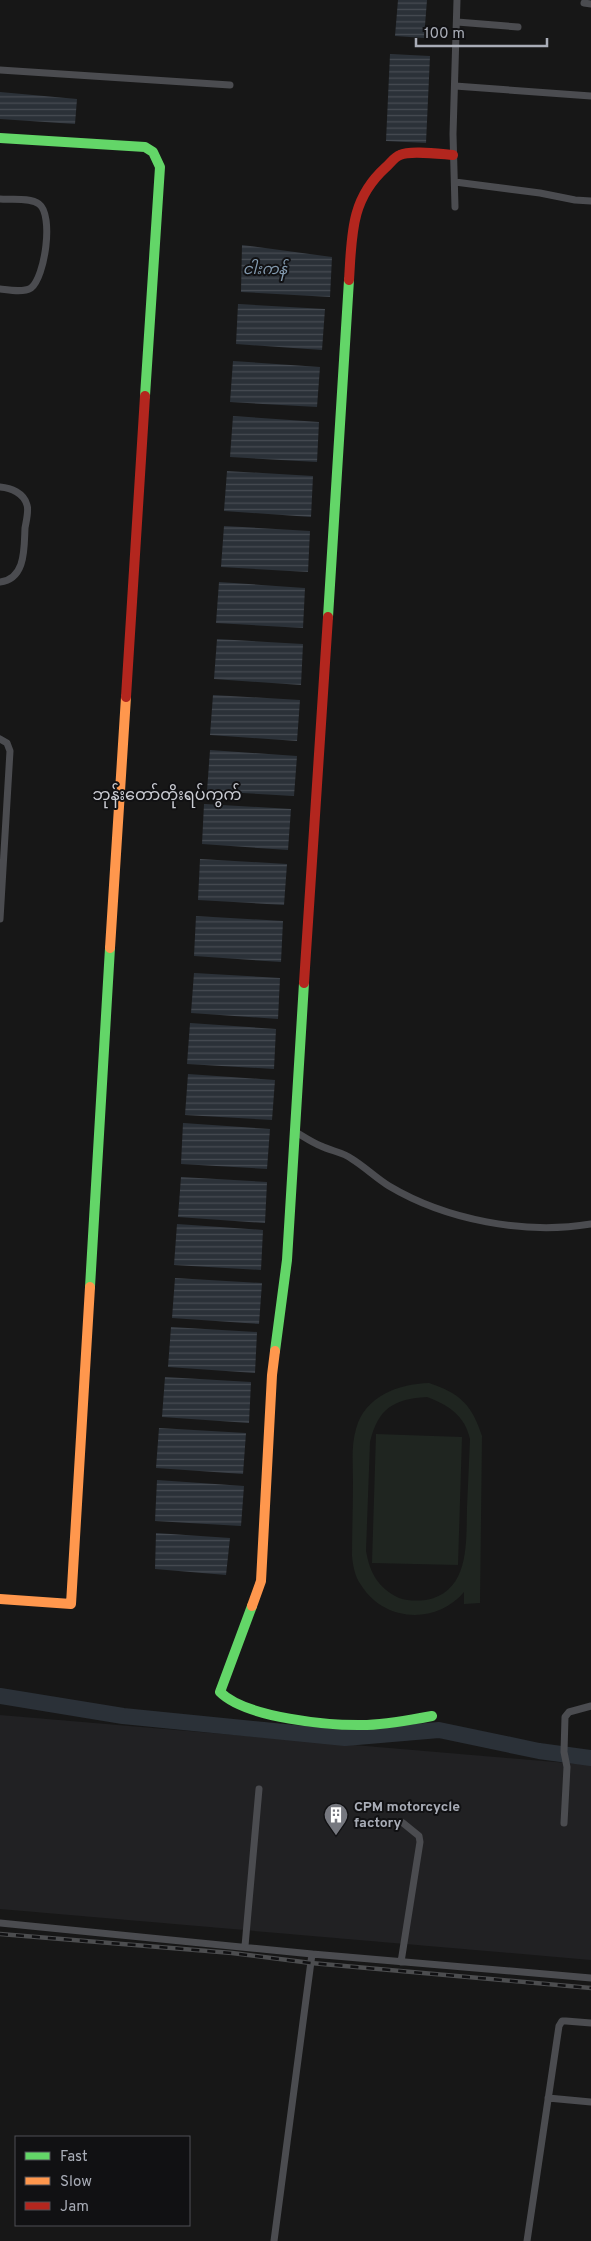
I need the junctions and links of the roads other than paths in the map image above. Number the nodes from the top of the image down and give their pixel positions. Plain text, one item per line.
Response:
1 (457, 0) edge
2 (457, 22) junction
3 (518, 26) dead end
4 (0, 70) edge
5 (230, 84) dead end
6 (455, 86) junction
7 (591, 96) edge
8 (0, 138) edge
9 (453, 155) junction
10 (454, 182) junction
11 (0, 199) edge
12 (591, 201) edge
13 (455, 207) dead end
14 (0, 289) edge
15 (0, 487) edge
16 (0, 582) edge
17 (0, 739) edge
18 (0, 919) edge
19 (294, 1131) junction
20 (591, 1224) edge
21 (0, 1599) edge
22 (591, 1706) edge
23 (432, 1716) dead end
24 (259, 1790) dead end
25 (403, 1823) dead end
26 (564, 1823) dead end
27 (0, 1923) edge
28 (245, 1946) junction
29 (312, 1954) junction
30 (401, 1962) junction
31 (591, 1978) edge
32 (591, 2023) edge
33 (548, 2098) junction
34 (591, 2102) edge
35 (274, 2241) edge
36 (527, 2241) edge

1 - 2 street
2 - 3 street
2 - 6 street
4 - 5 street
6 - 7 street
6 - 9 street
8 - 21 street
9 - 10 street
9 - 19 street
10 - 12 street
10 - 13 street
11 - 14 street
15 - 16 street
17 - 18 street
19 - 20 street
19 - 23 street
22 - 26 street
24 - 28 street
25 - 30 street
27 - 28 street
28 - 29 street
29 - 30 street
29 - 35 street
30 - 31 street
32 - 33 street
33 - 34 street
33 - 36 street

